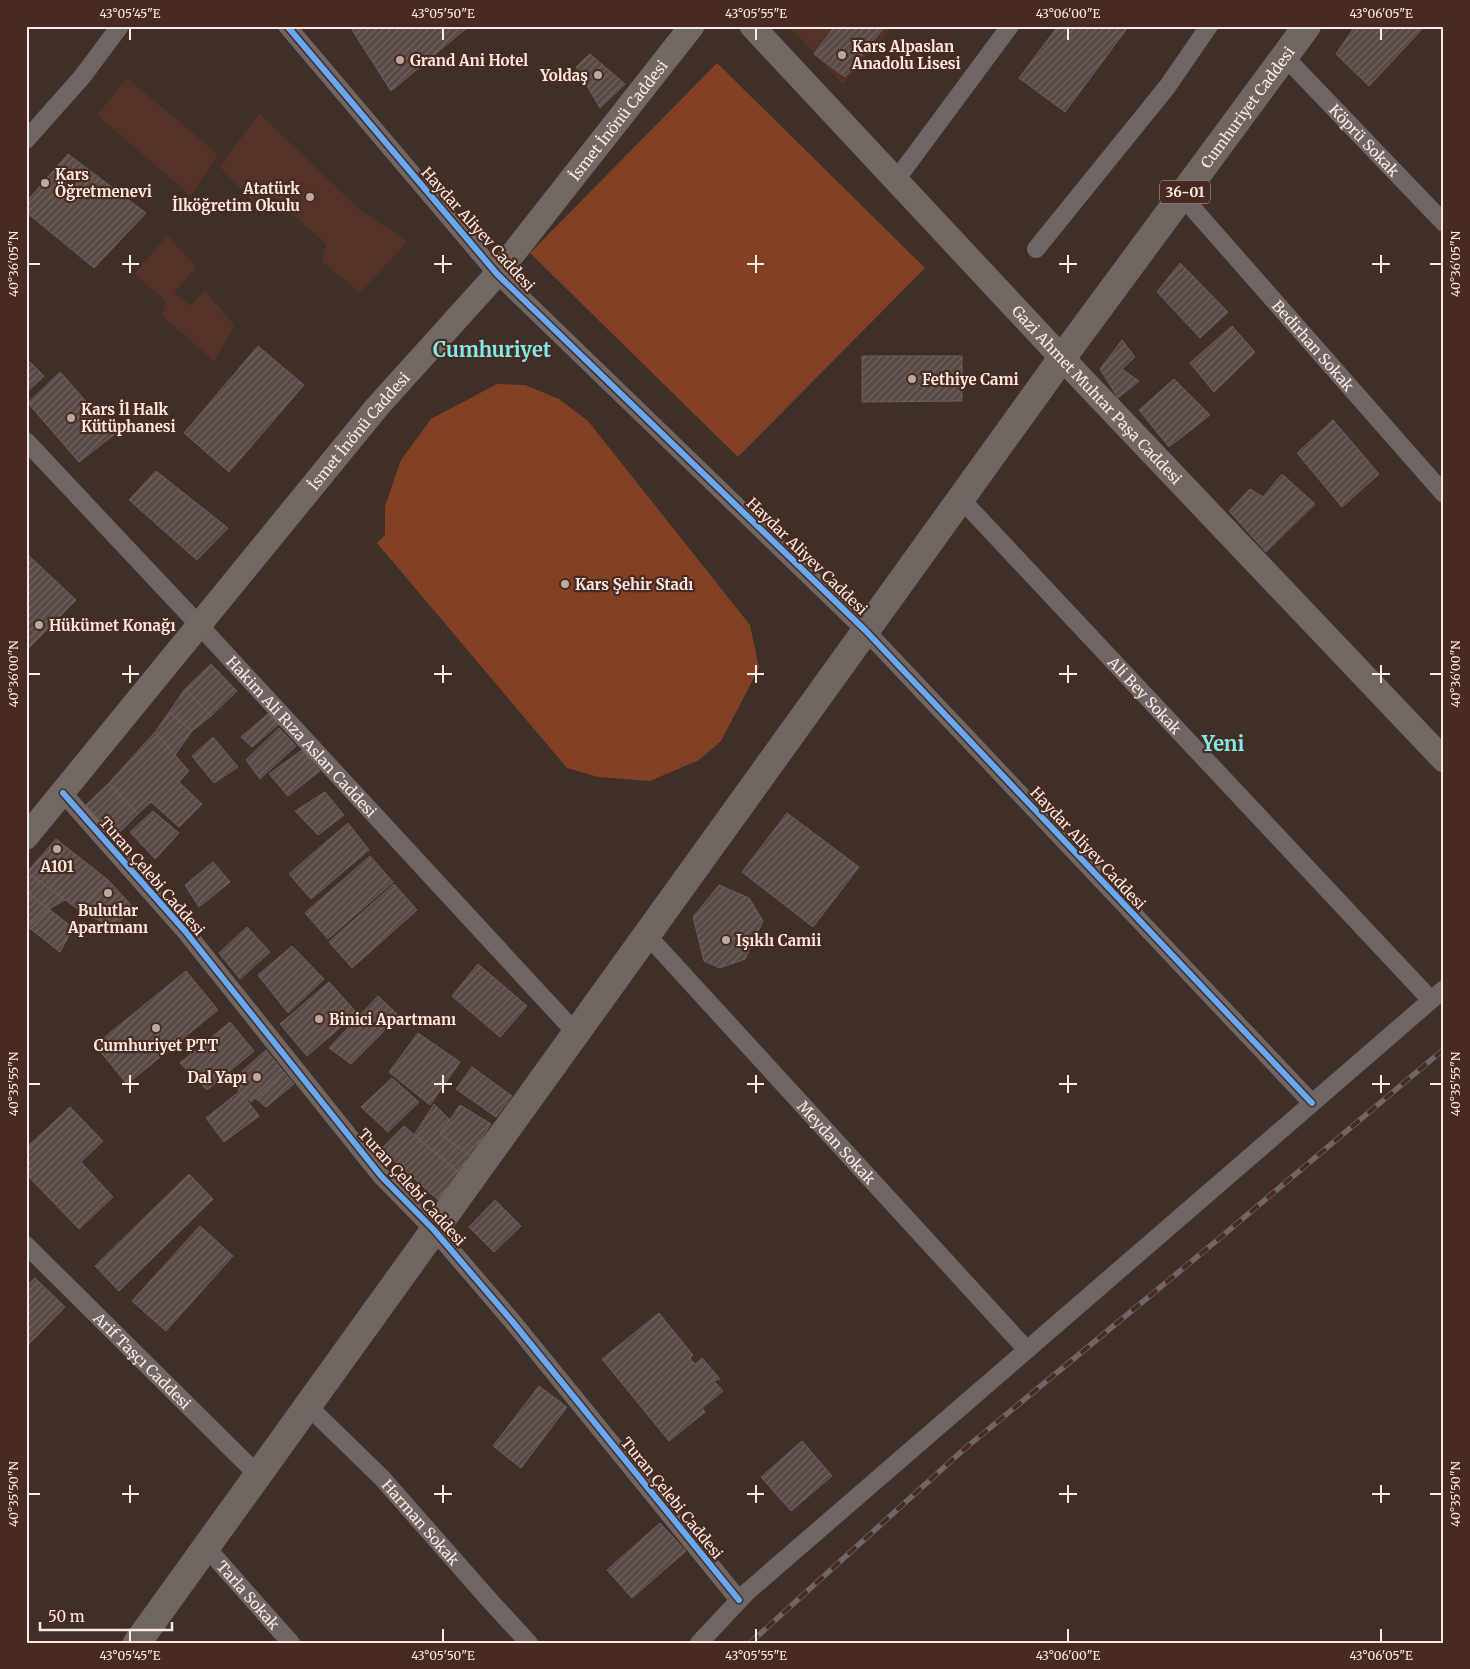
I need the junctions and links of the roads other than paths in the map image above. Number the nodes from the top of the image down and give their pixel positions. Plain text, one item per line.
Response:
1 (120, 26) edge
2 (286, 26) edge
3 (692, 26) edge
4 (752, 26) edge
5 (1010, 26) edge
6 (1209, 26) edge
7 (1307, 26) edge
8 (1284, 57) junction
9 (26, 140) edge
10 (896, 180) junction
11 (1182, 196) junction
12 (1444, 223) edge
13 (1036, 249) dead end
14 (497, 274) junction
15 (1062, 358) junction
16 (26, 441) edge
17 (1444, 494) edge
18 (961, 499) junction
19 (199, 625) junction
20 (866, 630) junction
21 (1444, 760) edge
22 (62, 793) junction
23 (26, 837) edge
24 (647, 935) junction
25 (1438, 994) edge
26 (576, 1033) junction
27 (1312, 1103) junction
28 (434, 1230) junction
29 (26, 1245) edge
30 (1027, 1350) junction
31 (308, 1406) junction
32 (258, 1475) junction
33 (206, 1547) junction
34 (739, 1600) junction
35 (137, 1643) edge
36 (290, 1643) edge
37 (529, 1643) edge
38 (699, 1643) edge

1 - 9 street
2 - 14 street, Haydar Aliyev Caddesi
3 - 14 main road, İsmet İnönü Caddesi
4 - 10 main road, Gazi Ahmet Muhtar Paşa Caddesi
5 - 10 street
6 - 13 street
7 - 8 main road, Cumhuriyet Caddesi / 36-01
8 - 11 main road, Cumhuriyet Caddesi / 36-01
8 - 12 street, Köprü Sokak
10 - 15 main road, Gazi Ahmet Muhtar Paşa Caddesi
11 - 15 main road, Cumhuriyet Caddesi / 36-01
11 - 17 street, Bedirhan Sokak
14 - 19 main road, İsmet İnönü Caddesi
14 - 20 street, Haydar Aliyev Caddesi
15 - 18 main road, Cumhuriyet Caddesi
15 - 21 main road, Gazi Ahmet Muhtar Paşa Caddesi
16 - 19 street, Hakim Ali Rıza Aslan Caddesi
18 - 20 main road, Cumhuriyet Caddesi
18 - 25 street, Ali Bey Sokak
19 - 22 main road, İsmet İnönü Caddesi
19 - 26 street, Hakim Ali Rıza Aslan Caddesi
20 - 24 main road, Cumhuriyet Caddesi
20 - 27 street, Haydar Aliyev Caddesi
22 - 23 main road, İsmet İnönü Caddesi
22 - 28 street, Turan Çelebi Caddesi
24 - 26 main road, Cumhuriyet Caddesi
24 - 30 street, Meydan Sokak
25 - 27 street
26 - 28 main road, Cumhuriyet Caddesi
27 - 30 street
28 - 31 main road, Cumhuriyet Caddesi
28 - 34 street, Turan Çelebi Caddesi
29 - 32 street, Arif Taşçı Caddesi
30 - 34 street
31 - 32 main road, Cumhuriyet Caddesi
31 - 37 street, Harman Sokak
32 - 33 main road, Cumhuriyet Caddesi
33 - 35 main road, Cumhuriyet Caddesi
33 - 36 street, Tarla Sokak
34 - 38 street

